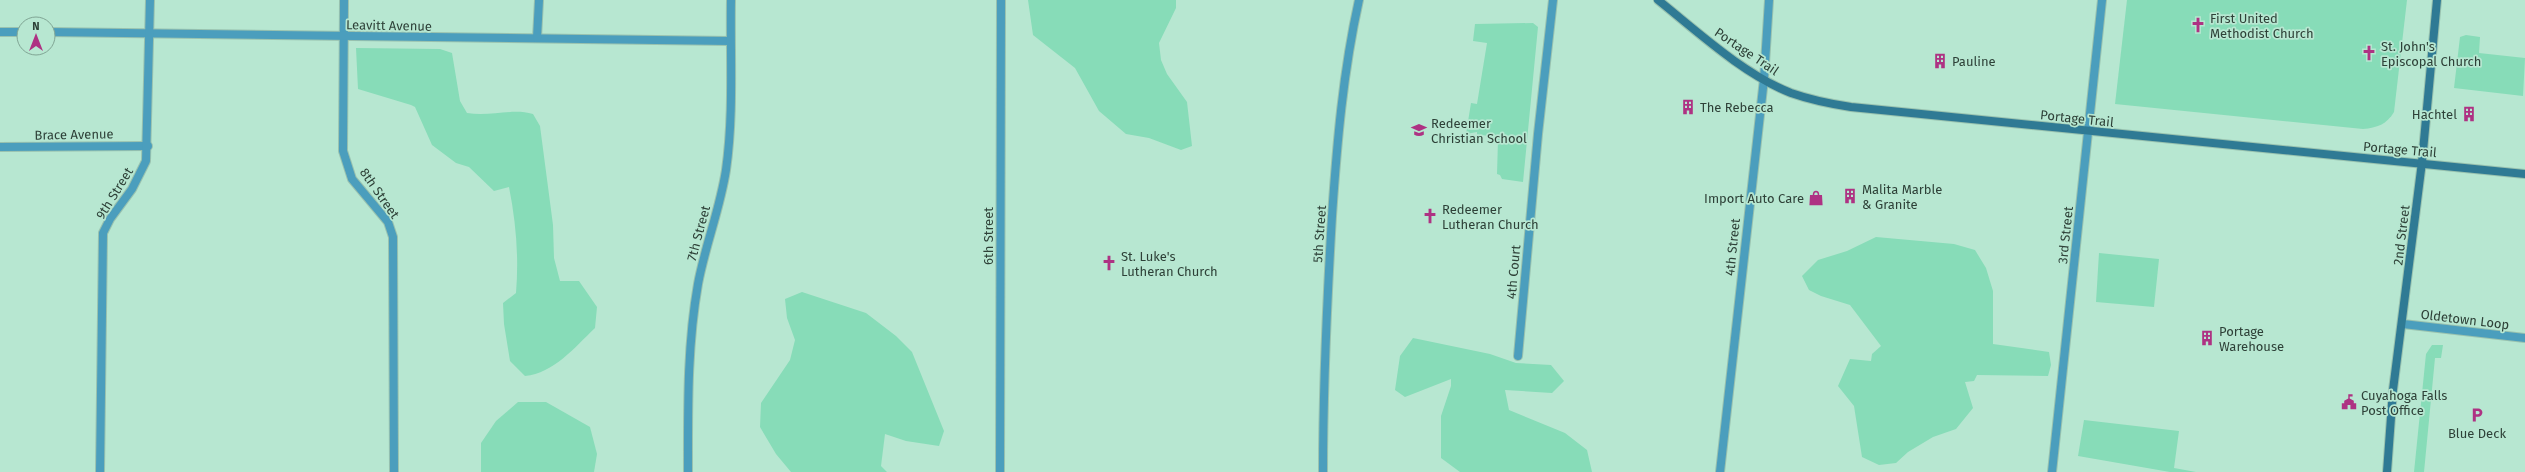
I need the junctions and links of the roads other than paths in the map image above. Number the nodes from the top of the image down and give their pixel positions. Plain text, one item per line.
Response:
1 (150, 0) edge
2 (344, 0) edge
3 (539, 0) edge
4 (731, 0) edge
5 (1001, 0) edge
6 (1359, 0) edge
7 (1553, 0) edge
8 (1658, 0) edge
9 (1769, 0) edge
10 (2102, 0) edge
11 (2437, 0) edge
12 (0, 32) edge
13 (16, 32) edge
14 (56, 32) edge
15 (150, 34) junction
16 (344, 36) junction
17 (537, 38) junction
18 (730, 41) junction
19 (1764, 79) junction
20 (2088, 131) junction
21 (148, 146) junction
22 (0, 147) edge
23 (2422, 162) junction
24 (2525, 174) edge
25 (2403, 324) junction
26 (2525, 338) edge
27 (1518, 356) dead end
28 (100, 472) edge
29 (394, 472) edge
30 (688, 472) edge
31 (1000, 472) edge
32 (1323, 472) edge
33 (1720, 472) edge
34 (2052, 472) edge
35 (2387, 472) edge

1 - 15 street, 9th Street
2 - 16 street, 8th Street
3 - 17 street
4 - 18 street, 7th Street
5 - 31 street, 6th Street
6 - 32 street, 5th Street
7 - 27 street, 4th Court
8 - 19 main road, Portage Trail
9 - 19 street, 4th Street
10 - 20 street, 3rd Street
11 - 23 main road, 2nd Street
12 - 13 street
14 - 15 street, Leavitt Avenue
15 - 16 street, Leavitt Avenue
15 - 21 street, 9th Street
16 - 17 street, Leavitt Avenue
16 - 29 street, 8th Street
17 - 18 street, Leavitt Avenue
18 - 30 street, 7th Street
19 - 20 main road, Portage Trail
19 - 33 street, 4th Street
20 - 23 main road, Portage Trail
20 - 34 street, 3rd Street
21 - 22 street, Brace Avenue
21 - 28 street, 9th Street
23 - 24 main road, Portage Trail
23 - 25 main road, 2nd Street
25 - 26 street, Oldetown Loop
25 - 35 main road, 2nd Street

